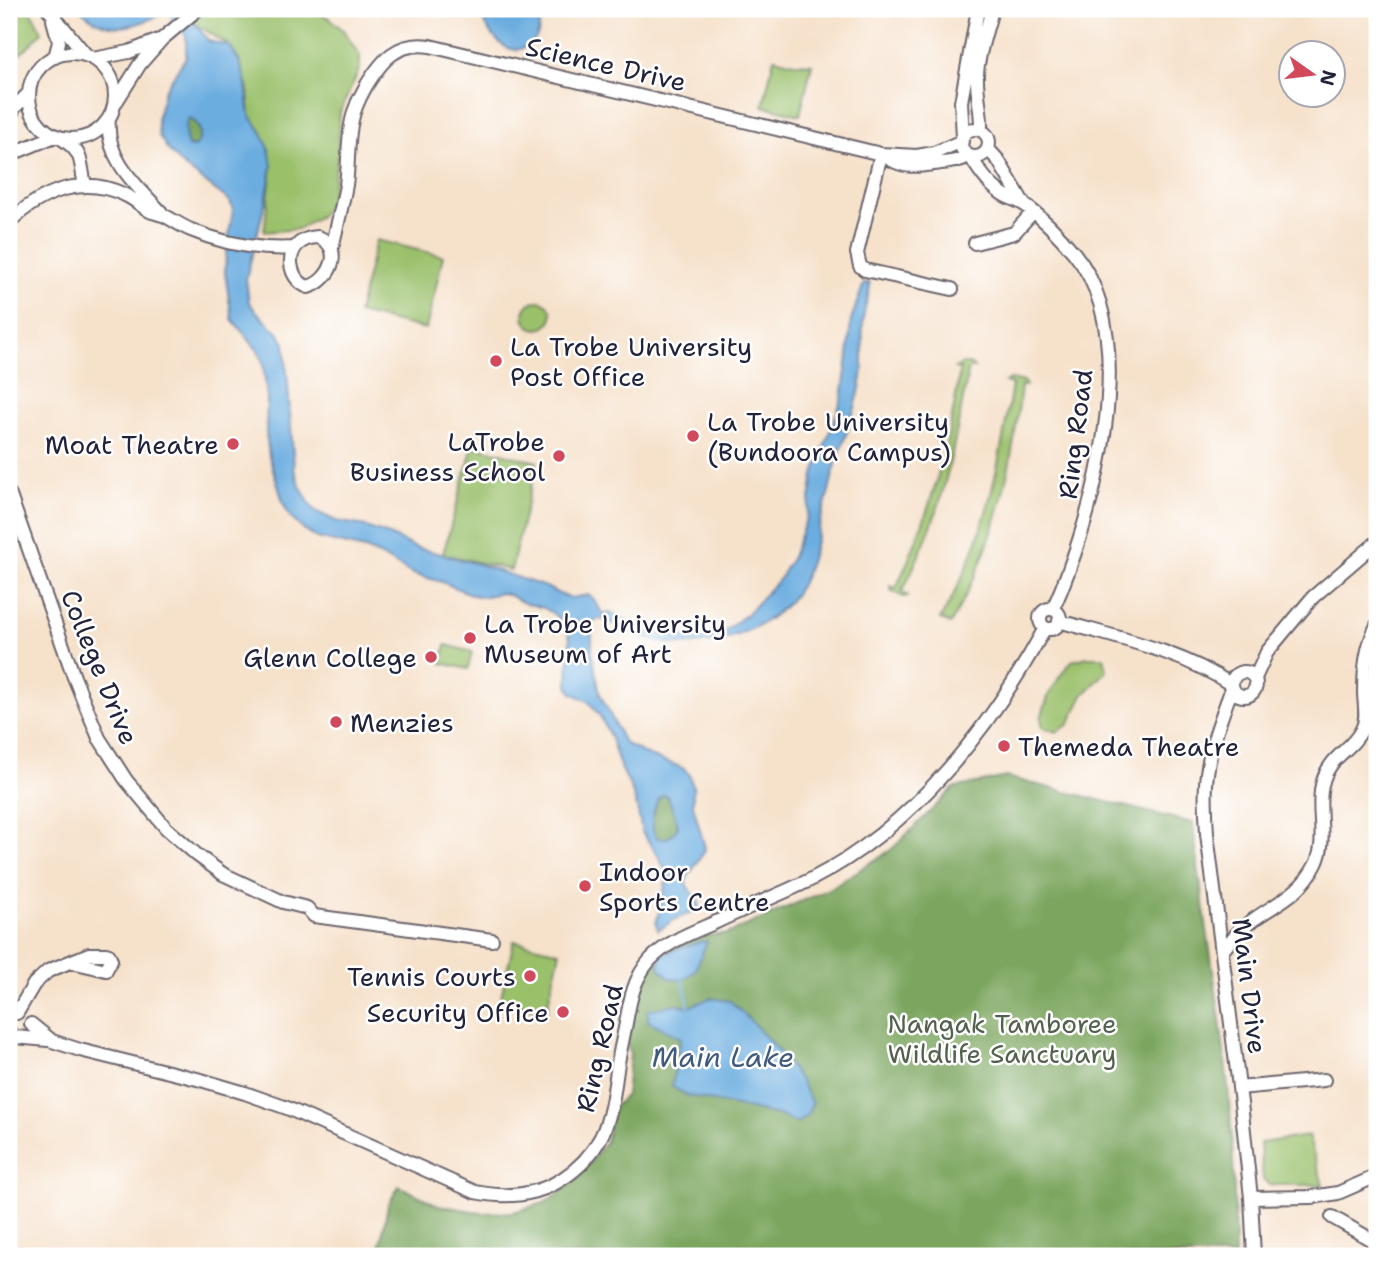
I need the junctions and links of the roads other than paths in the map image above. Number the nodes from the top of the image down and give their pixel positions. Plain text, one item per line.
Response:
1 (48, 9) edge
2 (198, 9) edge
3 (978, 9) edge
4 (992, 9) edge
5 (162, 39) junction
6 (55, 57) junction
7 (90, 57) junction
8 (29, 93) junction
9 (114, 104) junction
10 (9, 118) edge
11 (109, 119) junction
12 (981, 130) junction
13 (58, 137) junction
14 (962, 139) junction
15 (988, 149) junction
16 (881, 154) junction
17 (9, 155) edge
18 (970, 156) junction
19 (917, 162) junction
20 (85, 185) junction
21 (343, 199) junction
22 (1028, 208) junction
23 (164, 215) junction
24 (9, 222) edge
25 (318, 237) junction
26 (975, 243) dead end
27 (260, 248) junction
28 (295, 248) junction
29 (332, 248) junction
30 (290, 267) junction
31 (952, 289) dead end
32 (9, 493) edge
33 (1377, 542) edge
34 (1053, 609) junction
35 (1059, 621) junction
36 (1377, 625) edge
37 (1045, 628) junction
38 (1240, 679) junction
39 (1244, 696) junction
40 (1221, 722) junction
41 (492, 940) dead end
42 (1223, 950) junction
43 (72, 962) dead end
44 (18, 1017) edge
45 (9, 1032) edge
46 (23, 1037) junction
47 (52, 1041) junction
48 (1324, 1080) dead end
49 (1240, 1088) junction
50 (1377, 1176) edge
51 (1251, 1198) junction
52 (1332, 1217) dead end
53 (1377, 1242) edge
54 (1254, 1256) edge

1 - 6 street
1 - 7 street
2 - 5 street
3 - 14 street
4 - 12 street
5 - 7 street
5 - 9 street
6 - 7 street
6 - 8 street
7 - 9 street
8 - 10 street
8 - 13 street
9 - 11 street
11 - 13 street
11 - 23 street
12 - 14 street
12 - 15 street
13 - 17 street
13 - 20 street
14 - 18 street
14 - 19 street
15 - 18 street
15 - 22 street, Ring Road
16 - 19 street, Science Drive
16 - 21 street, Science Drive
16 - 31 street
18 - 19 street, Science Drive
18 - 22 street, Ring Road
20 - 23 street
20 - 24 street
21 - 25 street, Science Drive
21 - 29 street, Science Drive
22 - 26 street
22 - 34 street, Ring Road
23 - 27 street
25 - 28 street
25 - 29 street
27 - 28 street
27 - 30 street
28 - 30 street
29 - 30 street
32 - 41 street, College Drive
33 - 38 street
34 - 35 street
34 - 37 street
35 - 37 street
35 - 38 street
36 - 42 street
37 - 47 street, Ring Road
38 - 39 street
38 - 39 street, Main Drive
38 - 40 street, Main Drive
39 - 40 street, Main Drive
40 - 42 street, Main Drive
42 - 49 street, Main Drive
43 - 44 street
44 - 46 street
44 - 47 street, Ring Road
45 - 46 street
46 - 47 street
48 - 49 street
49 - 51 street, Main Drive
50 - 51 street
51 - 54 street, Main Drive
52 - 53 street

